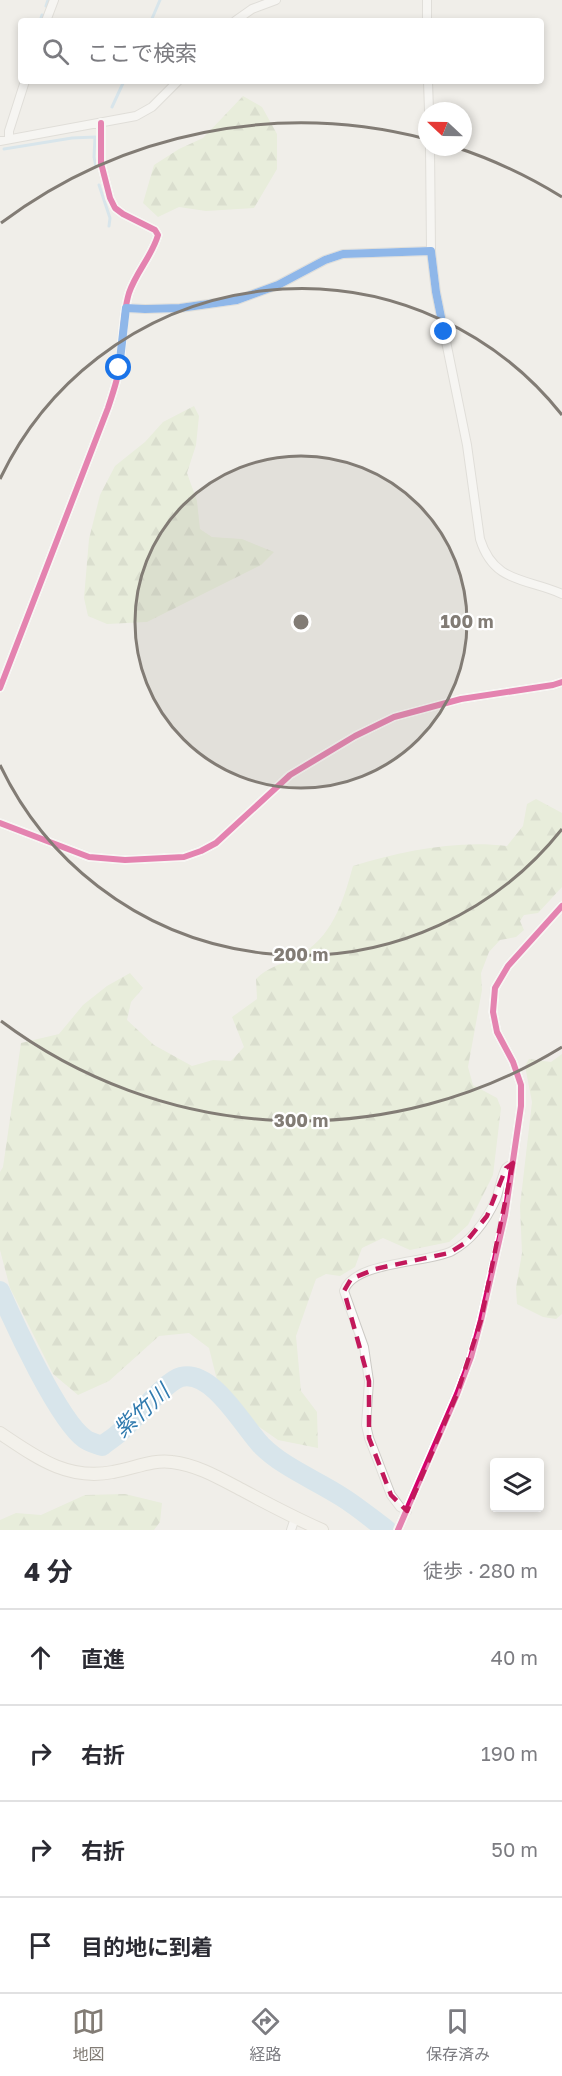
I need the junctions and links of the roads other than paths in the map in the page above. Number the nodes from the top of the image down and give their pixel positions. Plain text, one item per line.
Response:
1 (54, 0) edge
2 (276, 0) edge
3 (427, 0) edge
4 (47, 18) edge
5 (239, 18) edge
6 (427, 18) edge
7 (24, 84) edge
8 (175, 84) edge
9 (428, 84) edge
10 (429, 102) edge
11 (101, 123) junction
12 (4, 140) edge
13 (430, 156) edge
14 (431, 251) junction
15 (126, 308) junction
16 (562, 594) edge
17 (562, 682) edge
18 (0, 688) edge
19 (0, 823) edge
20 (562, 906) edge
21 (513, 1163) junction
22 (0, 1433) edge
23 (407, 1511) junction
24 (293, 1524) edge
25 (399, 1527) edge
26 (322, 1530) edge

1 - 4 street
2 - 5 street
3 - 6 street
7 - 12 street
8 - 11 street
9 - 10 street
11 - 12 street
11 - 15 street
13 - 14 street
14 - 15 street
14 - 16 street
15 - 18 street
17 - 19 street
20 - 21 street
21 - 23 street
21 - 23 street
22 - 24 main road
23 - 25 street
24 - 26 main road

